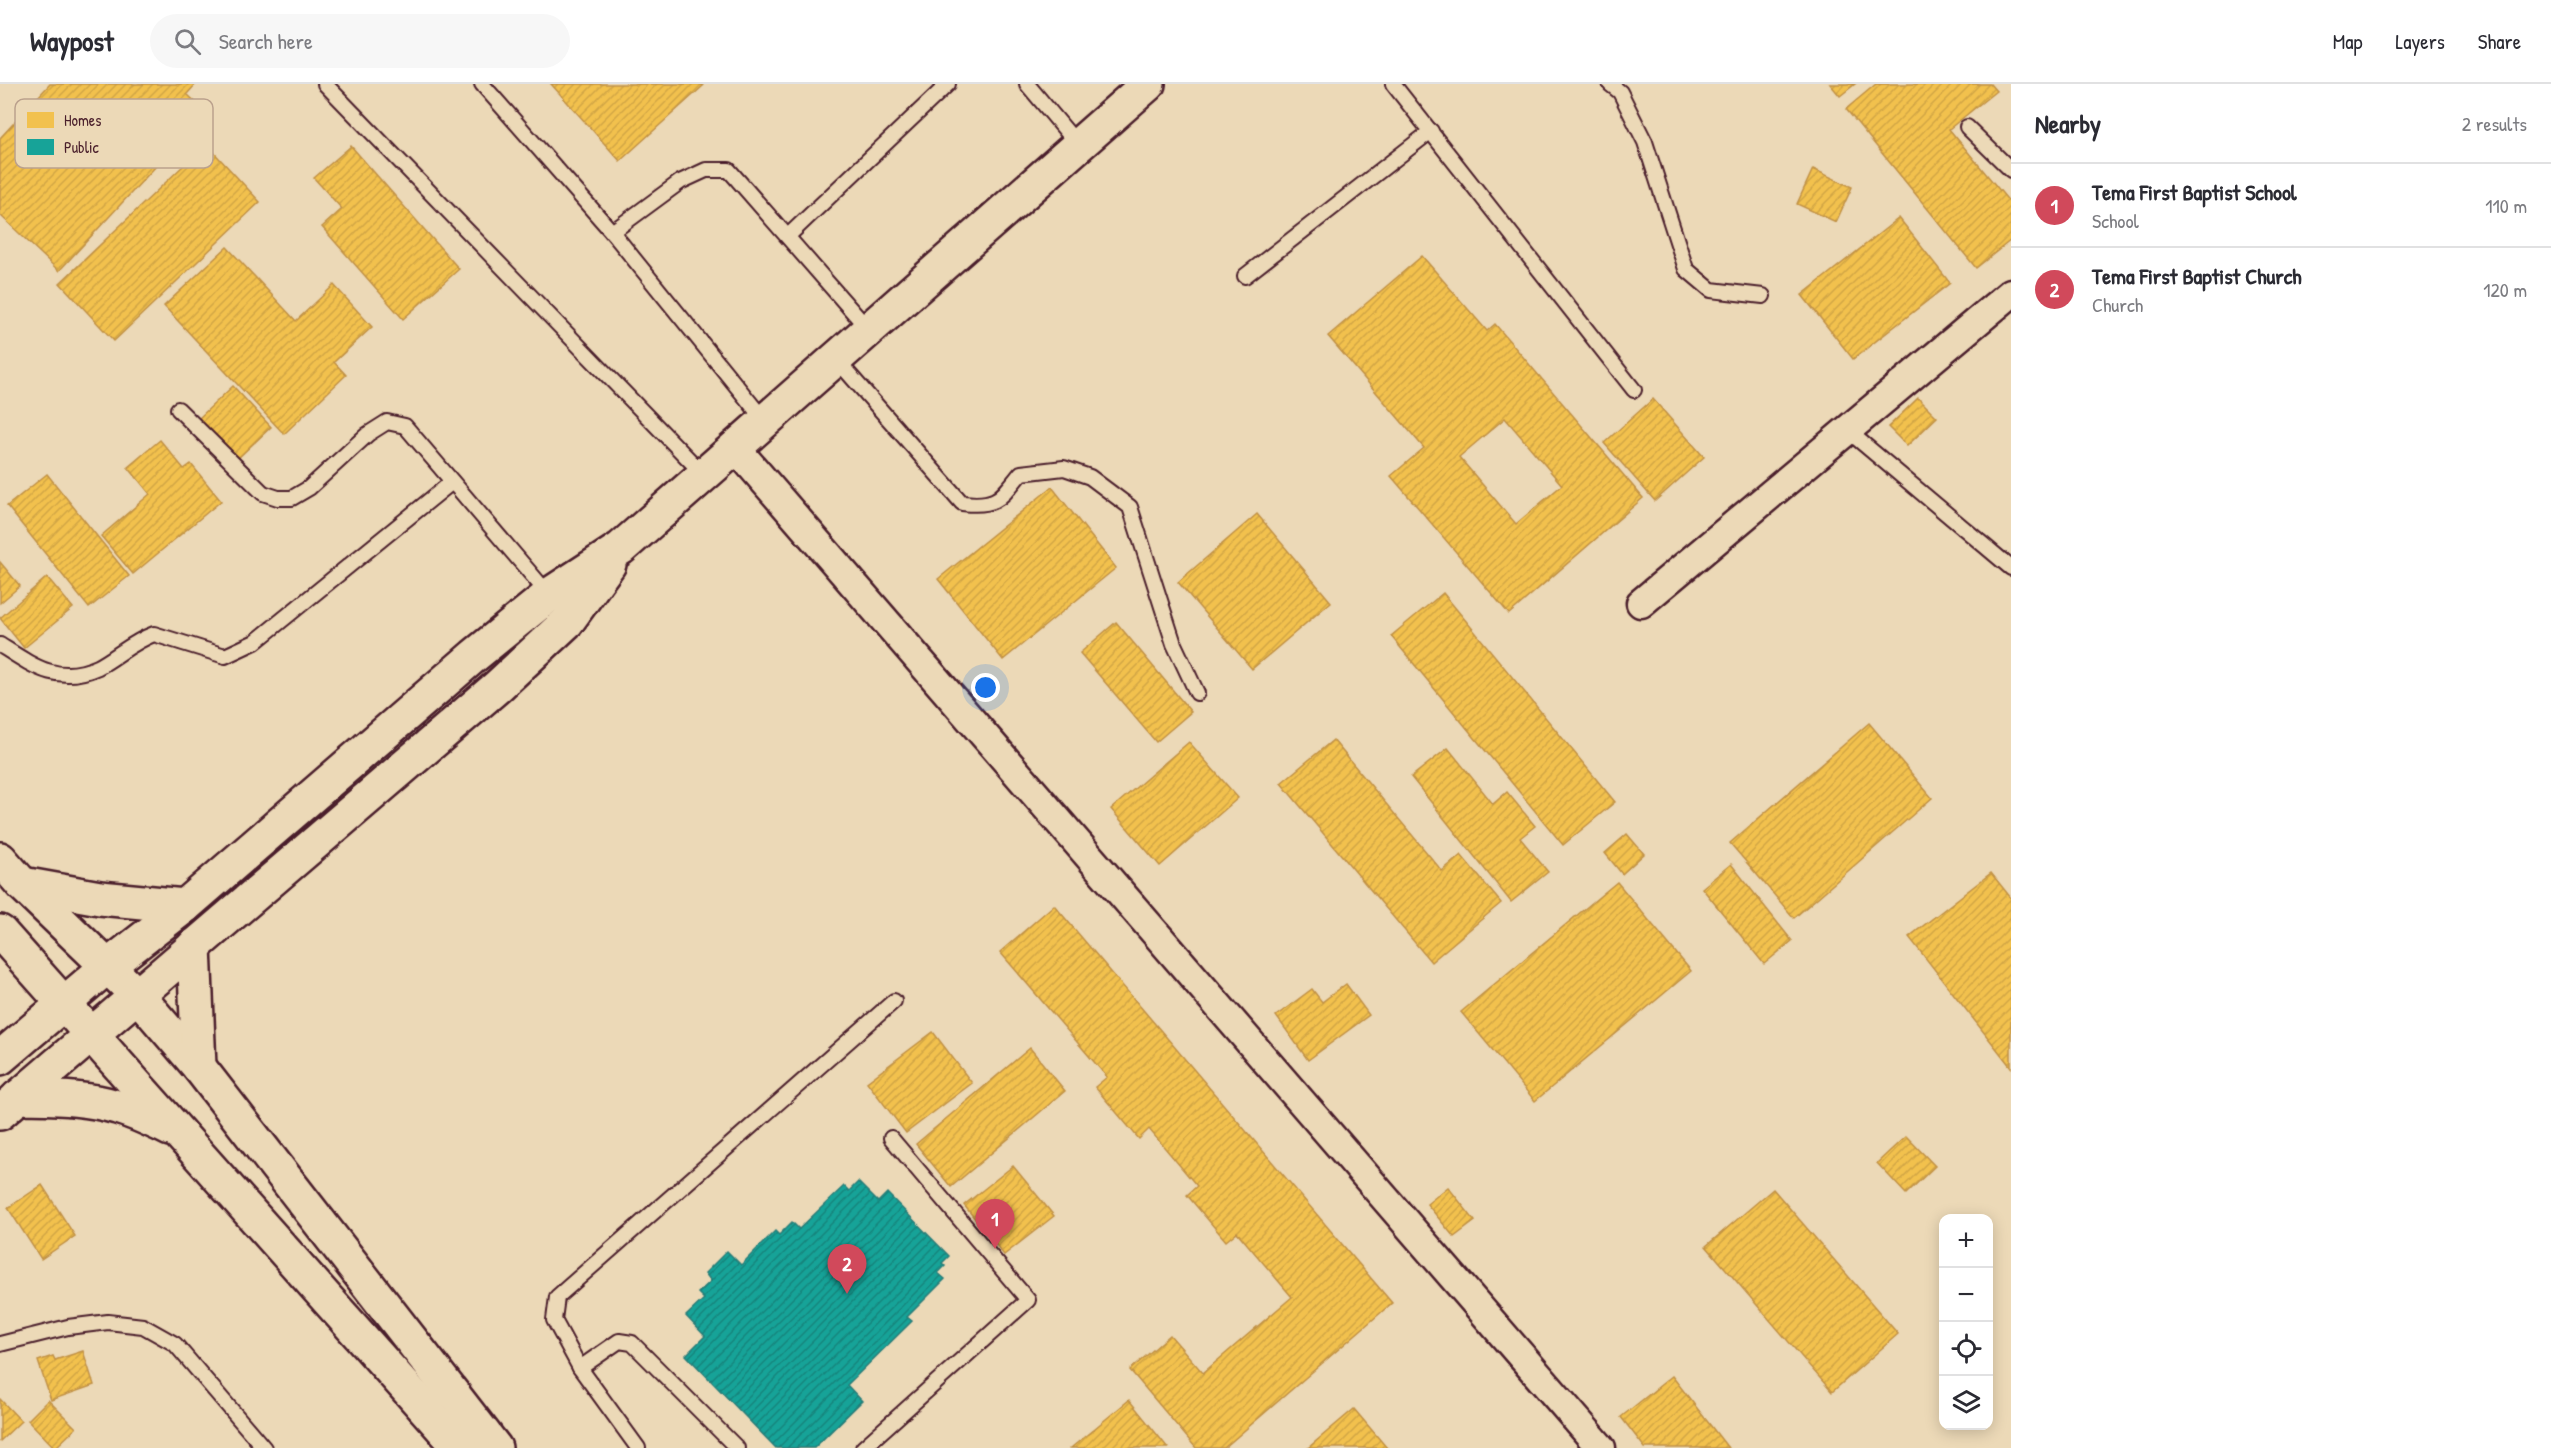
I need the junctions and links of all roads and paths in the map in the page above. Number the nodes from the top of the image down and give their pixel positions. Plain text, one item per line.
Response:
1 (325, 84) edge
2 (482, 84) edge
3 (948, 84) edge
4 (1027, 84) edge
5 (1148, 84) edge
6 (1393, 84) edge
7 (1610, 84) edge
8 (1967, 127) dead end
9 (1431, 132) junction
10 (1078, 145) junction
11 (2011, 170) edge
12 (612, 232) junction
13 (788, 236) junction
14 (1245, 276) dead end
15 (2011, 293) edge
16 (1763, 296) dead end
17 (868, 329) junction
18 (836, 358) junction
19 (1634, 390) dead end
20 (178, 409) dead end
21 (764, 420) junction
22 (1847, 430) junction
23 (734, 446) junction
24 (703, 474) junction
25 (452, 482) junction
26 (2011, 568) edge
27 (1641, 603) dead end
28 (558, 609) junction
29 (0, 645) edge
30 (1197, 693) dead end
31 (0, 859) edge
32 (22, 884) junction
33 (185, 906) junction
34 (0, 932) edge
35 (194, 946) junction
36 (108, 966) junction
37 (138, 996) junction
38 (894, 1000) dead end
39 (63, 1004) junction
40 (92, 1036) junction
41 (0, 1058) edge
42 (199, 1067) junction
43 (9, 1105) edge
44 (181, 1133) junction
45 (891, 1138) dead end
46 (0, 1344) edge
47 (580, 1368) junction
48 (264, 1448) edge
49 (460, 1448) edge
50 (495, 1448) edge
51 (638, 1448) edge
52 (737, 1448) edge
53 (862, 1448) edge
54 (1601, 1448) edge

1 - 24 lane
2 - 12 lane
3 - 13 lane
4 - 10 lane
5 - 10 main road
6 - 9 lane
7 - 16 lane
8 - 11 lane
9 - 14 lane
9 - 19 lane
10 - 17 main road
12 - 13 lane
12 - 21 lane
13 - 17 lane
15 - 22 street
17 - 18 main road
18 - 21 main road
18 - 30 lane
20 - 25 lane
21 - 23 main road
22 - 26 lane
22 - 27 street
23 - 24 main road
23 - 54 street
24 - 28 main road
25 - 28 lane
25 - 29 lane
28 - 33 main road
28 - 35 main road
31 - 32 main road
32 - 33 main road
32 - 36 main road
33 - 36 main road
34 - 39 main road
35 - 37 main road
35 - 42 main road
36 - 37 main road
36 - 39 main road
37 - 40 main road
37 - 42 main road
38 - 47 lane
39 - 40 main road
39 - 41 main road
40 - 43 main road
40 - 44 main road
42 - 50 main road
43 - 44 main road
44 - 49 main road
45 - 53 lane
46 - 48 lane
47 - 51 lane
47 - 52 lane

